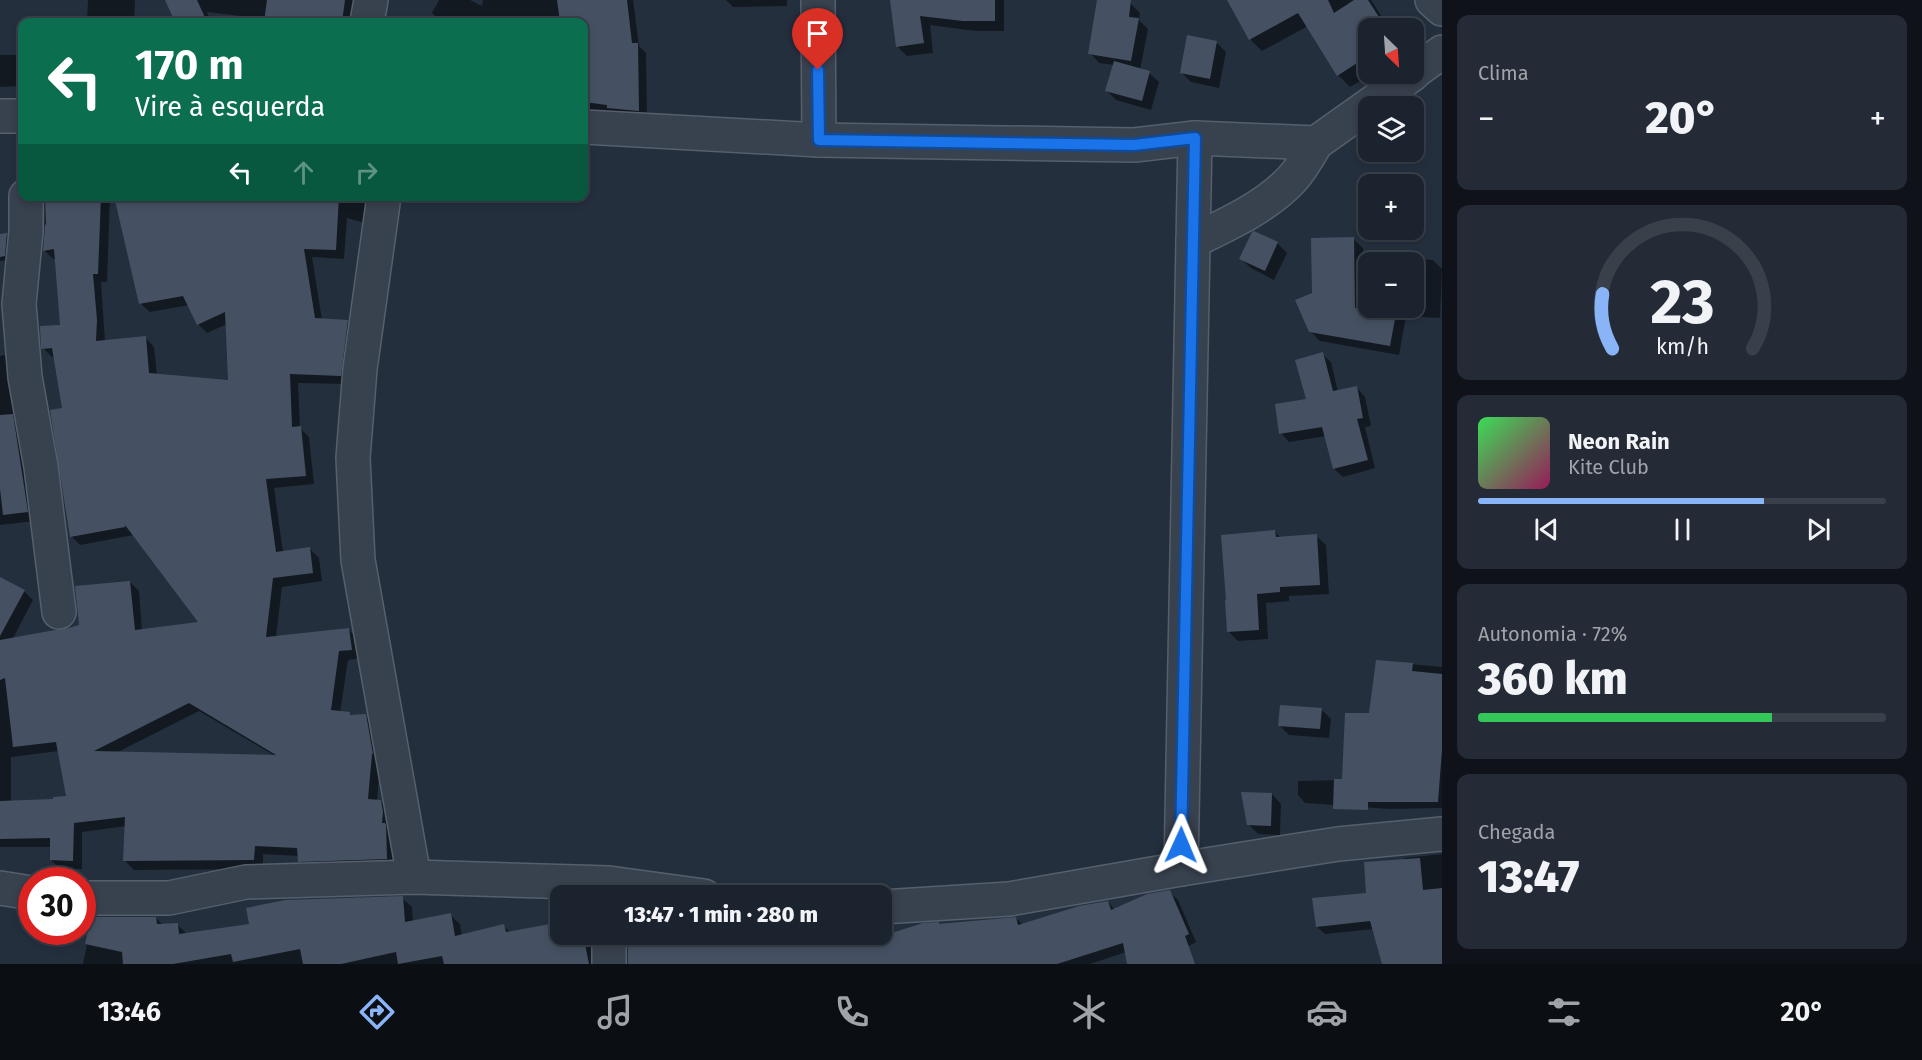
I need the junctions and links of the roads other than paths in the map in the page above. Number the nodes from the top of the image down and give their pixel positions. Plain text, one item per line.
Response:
1 (371, 0) edge
2 (818, 0) edge
3 (1432, 0) edge
4 (1442, 9) edge
5 (368, 18) edge
6 (1442, 52) edge
7 (1424, 65) edge
8 (1398, 84) edge
9 (0, 116) edge
10 (18, 116) edge
11 (588, 127) edge
12 (1195, 138) junction
13 (819, 140) junction
14 (1316, 143) junction
15 (26, 201) edge
16 (383, 201) edge
17 (1193, 241) junction
18 (10, 301) edge
19 (59, 612) dead end
20 (1442, 834) edge
21 (1181, 868) junction
22 (414, 877) junction
23 (550, 886) edge
24 (0, 888) edge
25 (18, 891) edge
26 (96, 898) edge
27 (892, 906) edge
28 (609, 945) edge
29 (609, 964) edge

1 - 5 street
2 - 13 street
3 - 4 street
6 - 7 street
8 - 14 street
9 - 10 street
11 - 13 street
12 - 13 street
12 - 14 street
12 - 17 street
14 - 17 street
15 - 18 street
16 - 22 street
17 - 21 street
18 - 19 street
20 - 21 street
21 - 27 street
22 - 23 street
22 - 26 street
24 - 25 street
28 - 29 street

